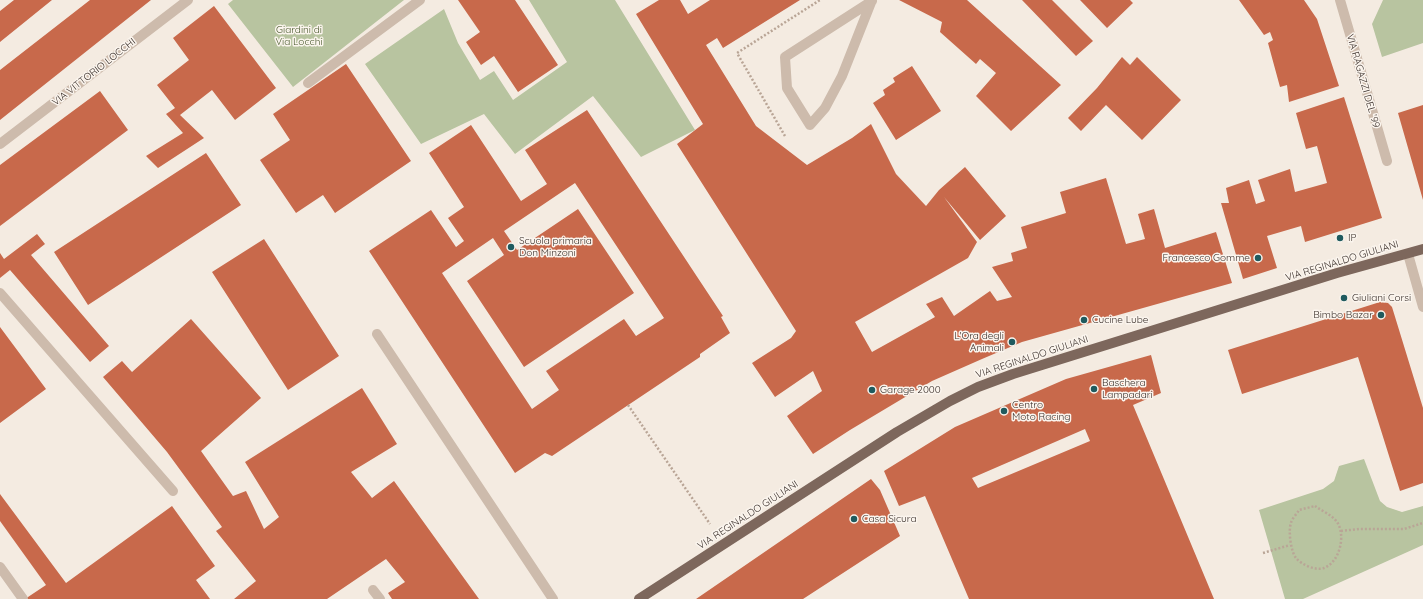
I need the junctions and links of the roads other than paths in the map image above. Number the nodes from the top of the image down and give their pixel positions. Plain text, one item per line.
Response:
1 (188, 0) edge
2 (420, 0) edge
3 (872, 0) edge
4 (1340, 0) edge
5 (308, 83) dead end
6 (0, 144) edge
7 (1387, 161) dead end
8 (1423, 249) edge
9 (1408, 254) junction
10 (0, 293) edge
11 (1423, 307) edge
12 (378, 334) dead end
13 (173, 491) dead end
14 (0, 567) edge
15 (373, 590) dead end
16 (24, 599) edge
17 (380, 599) edge
18 (553, 599) edge
19 (639, 599) edge

1 - 6 street, VIA VITTORIO LOCCHI
2 - 5 street
3 - 3 street
4 - 7 street, VIA RAGAZZI DEL '99
8 - 9 main road, VIA REGINALDO GIULIANI
9 - 11 street, VIA REGINALDO GIULIANI
9 - 19 main road, VIA REGINALDO GIULIANI
10 - 13 street
12 - 18 street
14 - 16 street
15 - 17 street

